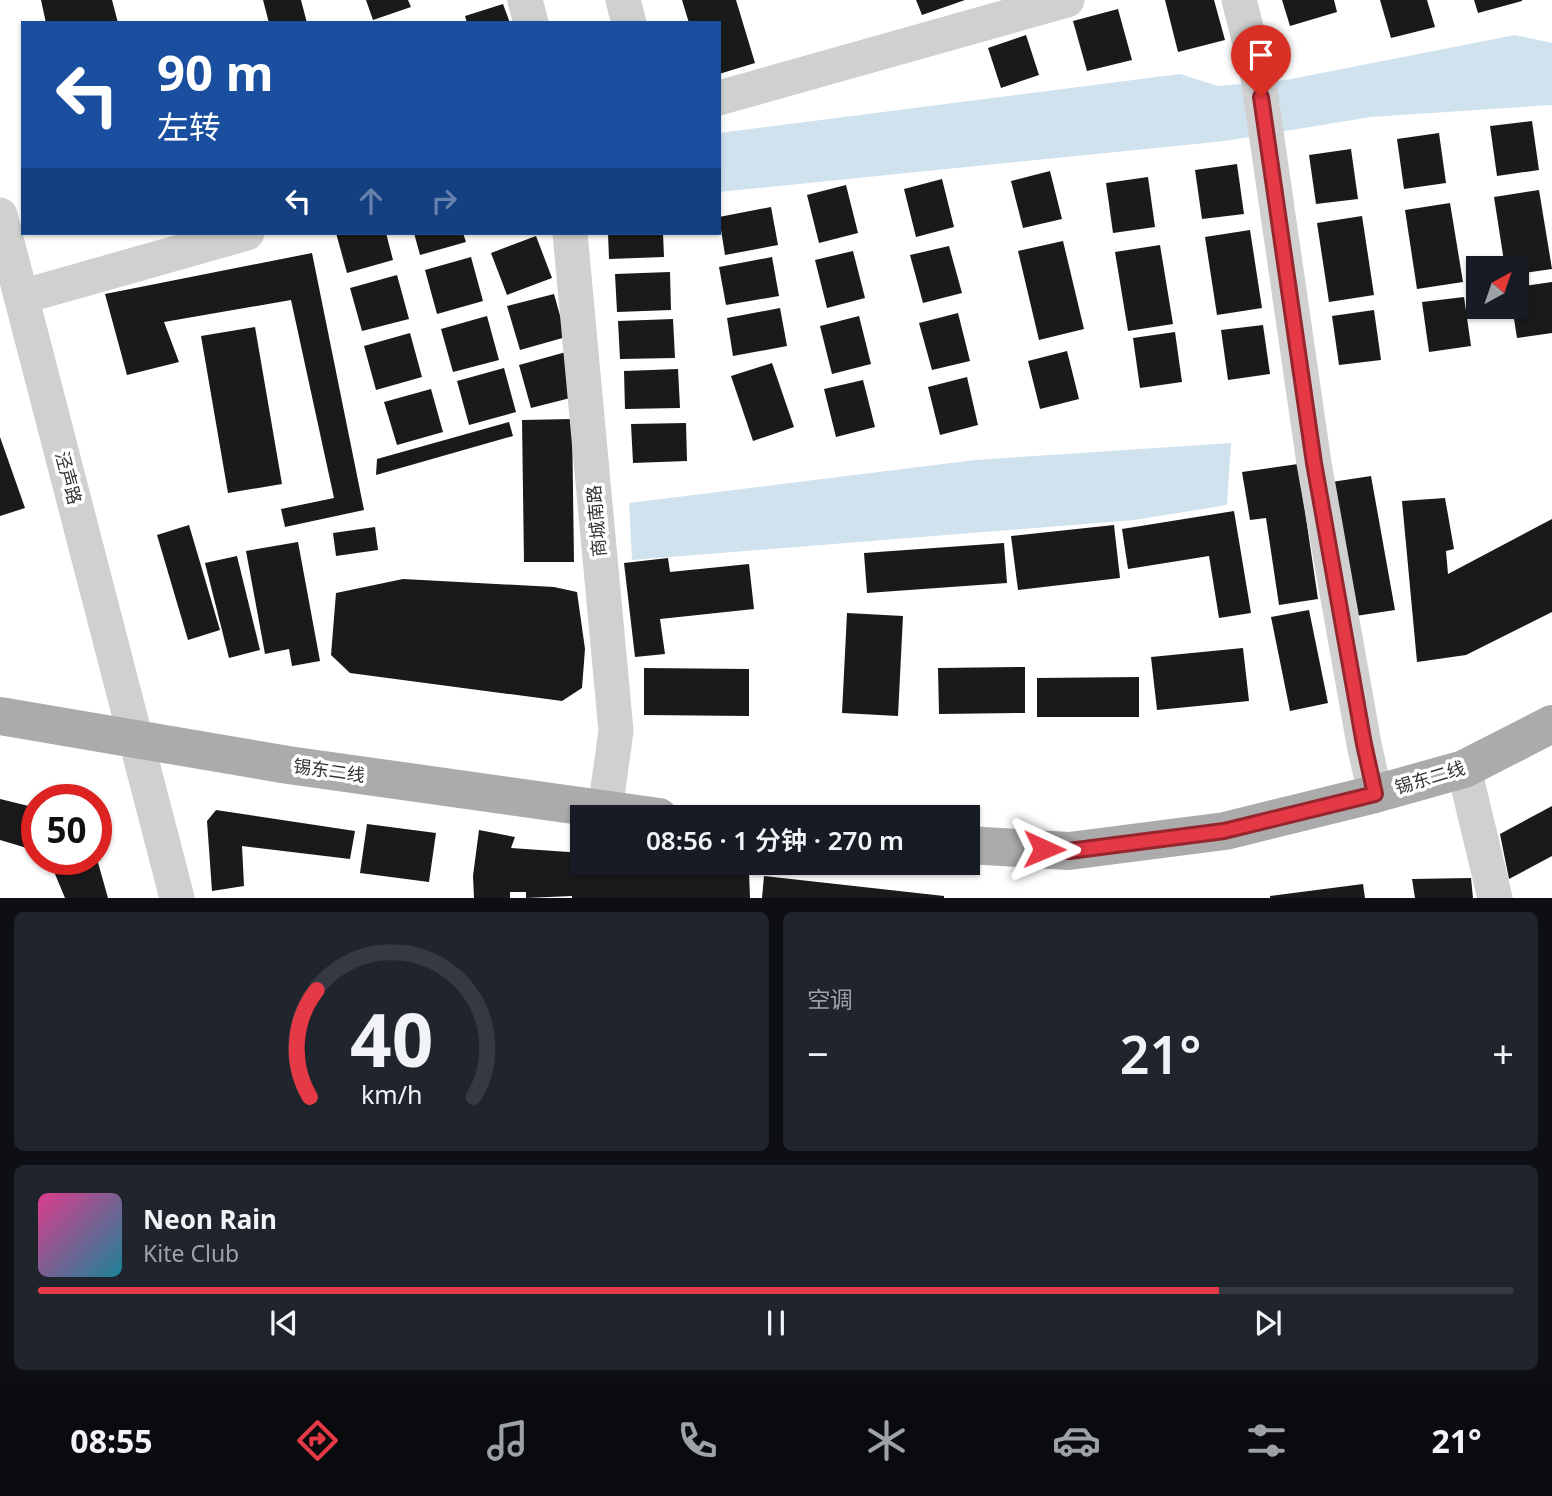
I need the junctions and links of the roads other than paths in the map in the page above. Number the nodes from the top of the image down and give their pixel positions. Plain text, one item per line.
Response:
1 (525, 0) edge
2 (623, 0) edge
3 (1067, 0) edge
4 (1239, 0) edge
5 (530, 21) edge
6 (628, 21) edge
7 (721, 98) edge
8 (0, 215) edge
9 (240, 235) edge
10 (570, 235) edge
11 (21, 297) junction
12 (0, 716) edge
13 (1552, 724) edge
14 (136, 740) junction
15 (1464, 769) junction
16 (1375, 794) junction
17 (570, 805) edge
18 (606, 805) edge
19 (980, 846) edge
20 (177, 898) edge
21 (1495, 898) edge

1 - 5 street
2 - 6 street
3 - 7 street
4 - 16 street
8 - 11 street, 泾声路
9 - 11 street
10 - 18 street, 商城南路
11 - 14 street, 泾声路
12 - 14 main road, 锡东二线
13 - 15 main road, 锡东二线
14 - 17 main road, 锡东二线
14 - 20 street, 泾声路
15 - 16 main road, 锡东二线
15 - 21 street
16 - 19 main road, 锡东二线

